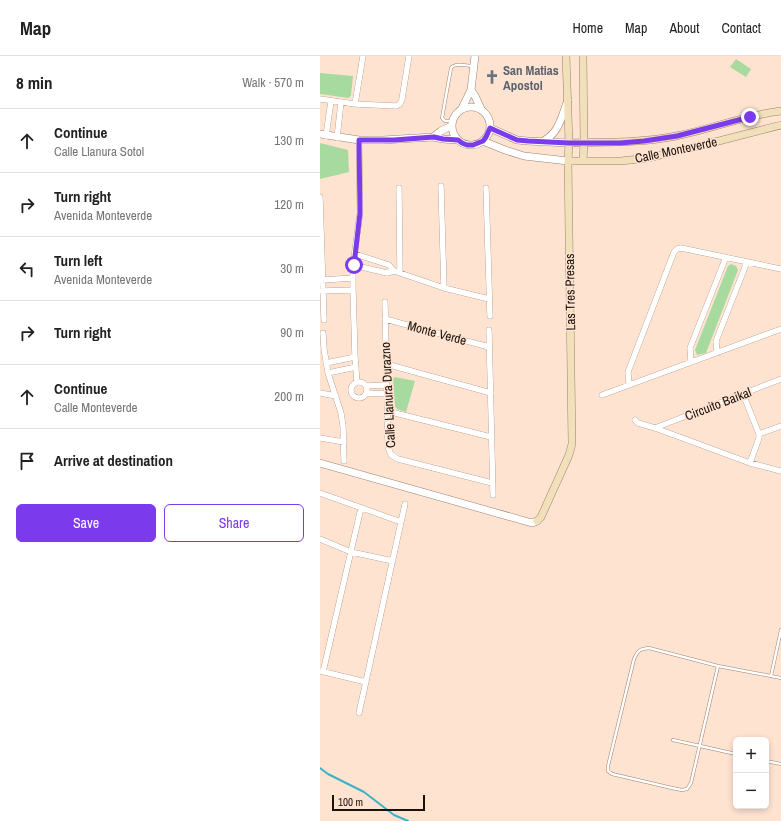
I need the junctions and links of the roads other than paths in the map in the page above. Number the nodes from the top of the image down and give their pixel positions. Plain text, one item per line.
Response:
1 (363, 56) edge
2 (409, 56) edge
3 (475, 56) edge
4 (566, 56) edge
5 (583, 56) edge
6 (473, 66) junction
7 (471, 90) junction
8 (320, 99) edge
9 (568, 100) junction
10 (331, 101) junction
11 (341, 102) junction
12 (355, 104) junction
13 (462, 108) junction
14 (481, 108) junction
15 (781, 111) edge
16 (452, 123) junction
17 (781, 125) edge
18 (490, 128) junction
19 (323, 135) edge
20 (434, 137) junction
21 (510, 137) junction
22 (337, 138) junction
23 (359, 140) junction
24 (458, 140) junction
25 (483, 141) junction
26 (542, 142) junction
27 (569, 143) junction
28 (584, 143) junction
29 (505, 150) junction
30 (568, 161) junction
31 (582, 161) junction
32 (441, 186) dead end
33 (399, 188) dead end
34 (486, 188) dead end
35 (320, 197) edge
36 (355, 254) junction
37 (726, 258) junction
38 (747, 262) junction
39 (354, 265) junction
40 (781, 269) edge
41 (397, 272) junction
42 (353, 278) junction
43 (322, 280) junction
44 (444, 288) junction
45 (353, 290) junction
46 (322, 291) junction
47 (489, 299) junction
48 (385, 302) dead end
49 (321, 304) edge
50 (490, 316) dead end
51 (385, 318) junction
52 (324, 320) dead end
53 (781, 329) edge
54 (489, 330) dead end
55 (323, 333) dead end
56 (489, 347) junction
57 (322, 349) edge
58 (717, 353) junction
59 (355, 357) junction
60 (326, 362) junction
61 (691, 362) junction
62 (386, 364) junction
63 (356, 368) junction
64 (328, 373) junction
65 (781, 379) edge
66 (357, 382) junction
67 (386, 385) junction
68 (629, 385) junction
69 (366, 386) junction
70 (320, 393) edge
71 (366, 393) junction
72 (491, 393) junction
73 (387, 394) junction
74 (743, 394) junction
75 (602, 395) dead end
76 (336, 396) junction
77 (387, 411) junction
78 (636, 420) dead end
79 (781, 426) edge
80 (655, 428) junction
81 (759, 434) junction
82 (491, 437) junction
83 (320, 438) edge
84 (344, 442) junction
85 (344, 461) dead end
86 (750, 463) junction
87 (320, 464) edge
88 (781, 471) edge
89 (492, 483) junction
90 (320, 493) edge
91 (493, 495) dead end
92 (405, 504) dead end
93 (362, 508) junction
94 (537, 521) joint
95 (401, 522) junction
96 (320, 539) edge
97 (351, 552) junction
98 (393, 561) junction
99 (781, 630) edge
100 (718, 666) junction
101 (322, 672) edge
102 (771, 676) junction
103 (781, 678) edge
104 (366, 682) junction
105 (359, 713) dead end
106 (673, 740) dead end
107 (700, 746) junction
108 (733, 753) edge
109 (769, 762) edge
110 (781, 764) edge

1 - 12 street
2 - 12 street
3 - 6 street
4 - 9 main road, Las Tres Presas
5 - 28 main road
6 - 7 street
6 - 16 lane
7 - 13 street
7 - 14 street
8 - 10 street
9 - 26 street
9 - 27 main road, Las Tres Presas
10 - 11 street
10 - 19 street
11 - 12 street
11 - 22 street
13 - 14 street
13 - 16 street
14 - 18 street
15 - 28 main road, Calle Monteverde
16 - 20 street
16 - 24 street
17 - 31 main road, Calle Monteverde
18 - 21 street
18 - 25 street
19 - 22 street
20 - 23 street
20 - 24 street
21 - 26 street
21 - 29 street
22 - 23 street
23 - 36 street
24 - 25 street
25 - 29 street
26 - 27 street
27 - 28 main road, Calle Monteverde
27 - 30 main road, Las Tres Presas
28 - 31 main road
29 - 30 street
30 - 31 main road, Calle Monteverde
30 - 94 main road, Las Tres Presas
32 - 44 street
33 - 41 street
34 - 47 street
35 - 43 street
36 - 39 street
36 - 41 street
37 - 38 street
37 - 61 street
37 - 68 street
38 - 40 street
38 - 58 street
39 - 41 street
39 - 42 street
41 - 44 street
42 - 43 street
42 - 45 street
43 - 46 street
44 - 47 street
45 - 46 street
45 - 59 street
46 - 49 street
47 - 50 street
48 - 51 street, Calle Llanura Durazno
49 - 52 street
51 - 56 street, Monte Verde
51 - 62 street, Calle Llanura Durazno
53 - 58 street
54 - 56 street
55 - 57 street
56 - 72 street
57 - 60 street
58 - 61 street
59 - 60 street
59 - 63 street
60 - 64 street
61 - 68 street
62 - 67 street, Calle Llanura Durazno
62 - 72 street
63 - 64 street
63 - 66 street
64 - 76 street
65 - 74 street, Circuito Baikal
66 - 69 street
66 - 71 street
67 - 69 street
67 - 73 street, Calle Llanura Durazno
68 - 75 street
69 - 71 street
70 - 76 street
71 - 73 street
72 - 82 street
73 - 77 street, Calle Llanura Durazno
74 - 80 street, Circuito Baikal
74 - 81 street
76 - 84 street
77 - 82 street
77 - 89 street, Calle Llanura Durazno
78 - 80 street, Circuito Baikal
79 - 81 street
80 - 86 street, Circuito Baikal
81 - 86 street
82 - 89 street
83 - 84 street
84 - 85 street
86 - 88 street, Circuito Baikal
87 - 94 street
89 - 91 street
90 - 93 street
92 - 95 street
93 - 95 street
93 - 97 street
95 - 98 street
96 - 97 street
97 - 98 street
97 - 101 street
98 - 104 street
99 - 102 lane
100 - 102 lane
100 - 107 lane
100 - 107 lane
101 - 104 street
102 - 103 lane
104 - 105 street
106 - 107 lane
107 - 108 lane
109 - 110 lane

